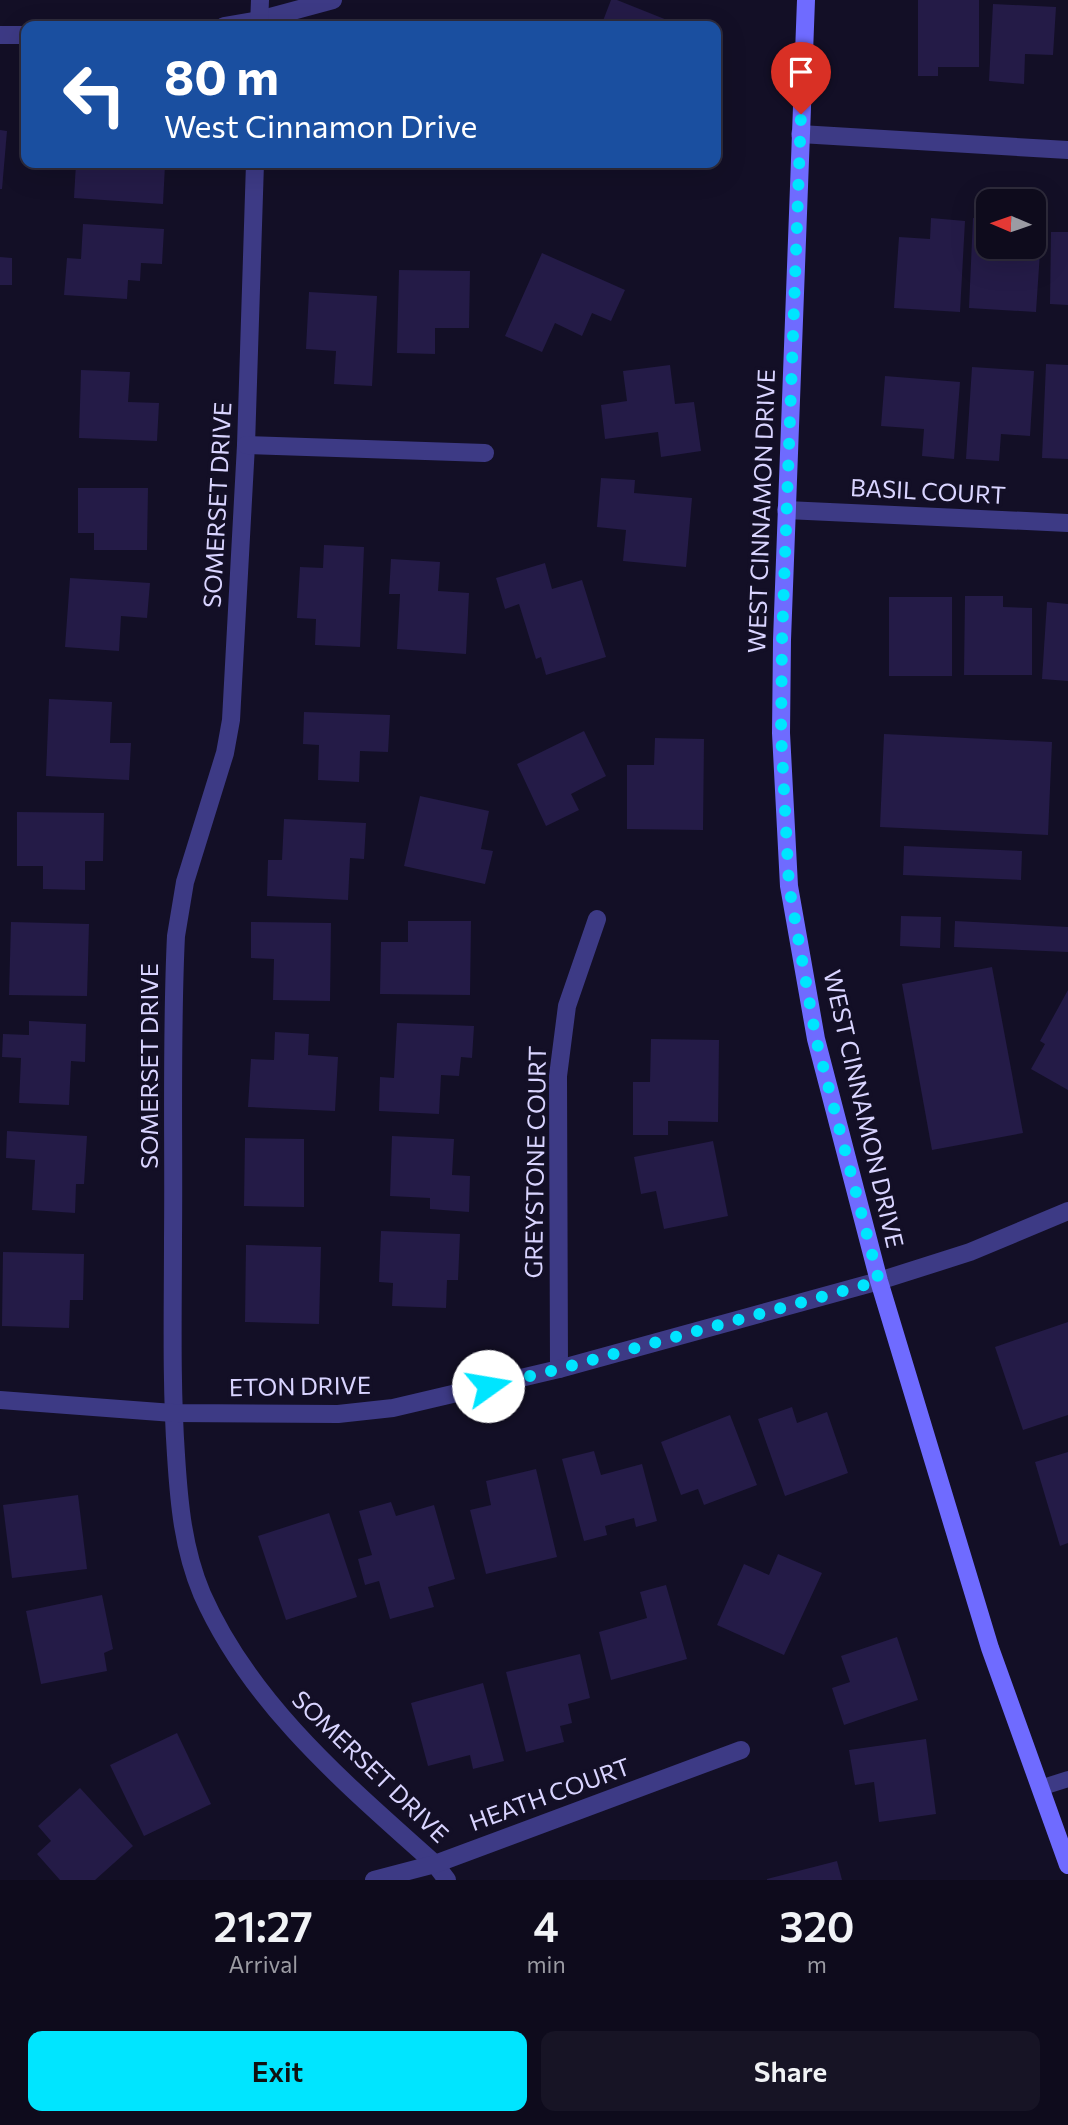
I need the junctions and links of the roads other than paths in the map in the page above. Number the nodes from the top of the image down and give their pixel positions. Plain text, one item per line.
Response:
1 (260, 0) edge
2 (333, 0) edge
3 (806, 0) edge
4 (259, 21) edge
5 (265, 21) edge
6 (0, 35) edge
7 (21, 35) edge
8 (800, 134) junction
9 (1068, 150) edge
10 (255, 168) edge
11 (246, 445) junction
12 (485, 453) dead end
13 (786, 510) junction
14 (1068, 523) edge
15 (597, 919) dead end
16 (1068, 1211) edge
17 (879, 1281) junction
18 (559, 1369) junction
19 (0, 1401) edge
20 (173, 1413) junction
21 (741, 1750) dead end
22 (1068, 1779) edge
23 (1040, 1788) junction
24 (435, 1864) junction
25 (1068, 1865) edge
26 (374, 1880) edge
27 (447, 1880) edge

1 - 4 street
2 - 5 street
3 - 8 main road, WEST CINNAMON DRIVE
6 - 7 street
8 - 9 street
8 - 13 main road, WEST CINNAMON DRIVE
10 - 11 street, SOMERSET DRIVE
11 - 12 street
11 - 20 street, SOMERSET DRIVE
13 - 14 street, BASIL COURT
13 - 17 main road, WEST CINNAMON DRIVE
15 - 18 street, GREYSTONE COURT
16 - 17 street, ETON DRIVE
17 - 18 street, ETON DRIVE
17 - 23 main road, WEST CINNAMON DRIVE
18 - 20 street, ETON DRIVE
19 - 20 street, ETON DRIVE
20 - 24 street, SOMERSET DRIVE
21 - 24 street, HEATH COURT
22 - 23 lane
23 - 25 main road, WEST CINNAMON DRIVE
24 - 26 street, HEATH COURT
24 - 27 street, SOMERSET DRIVE

